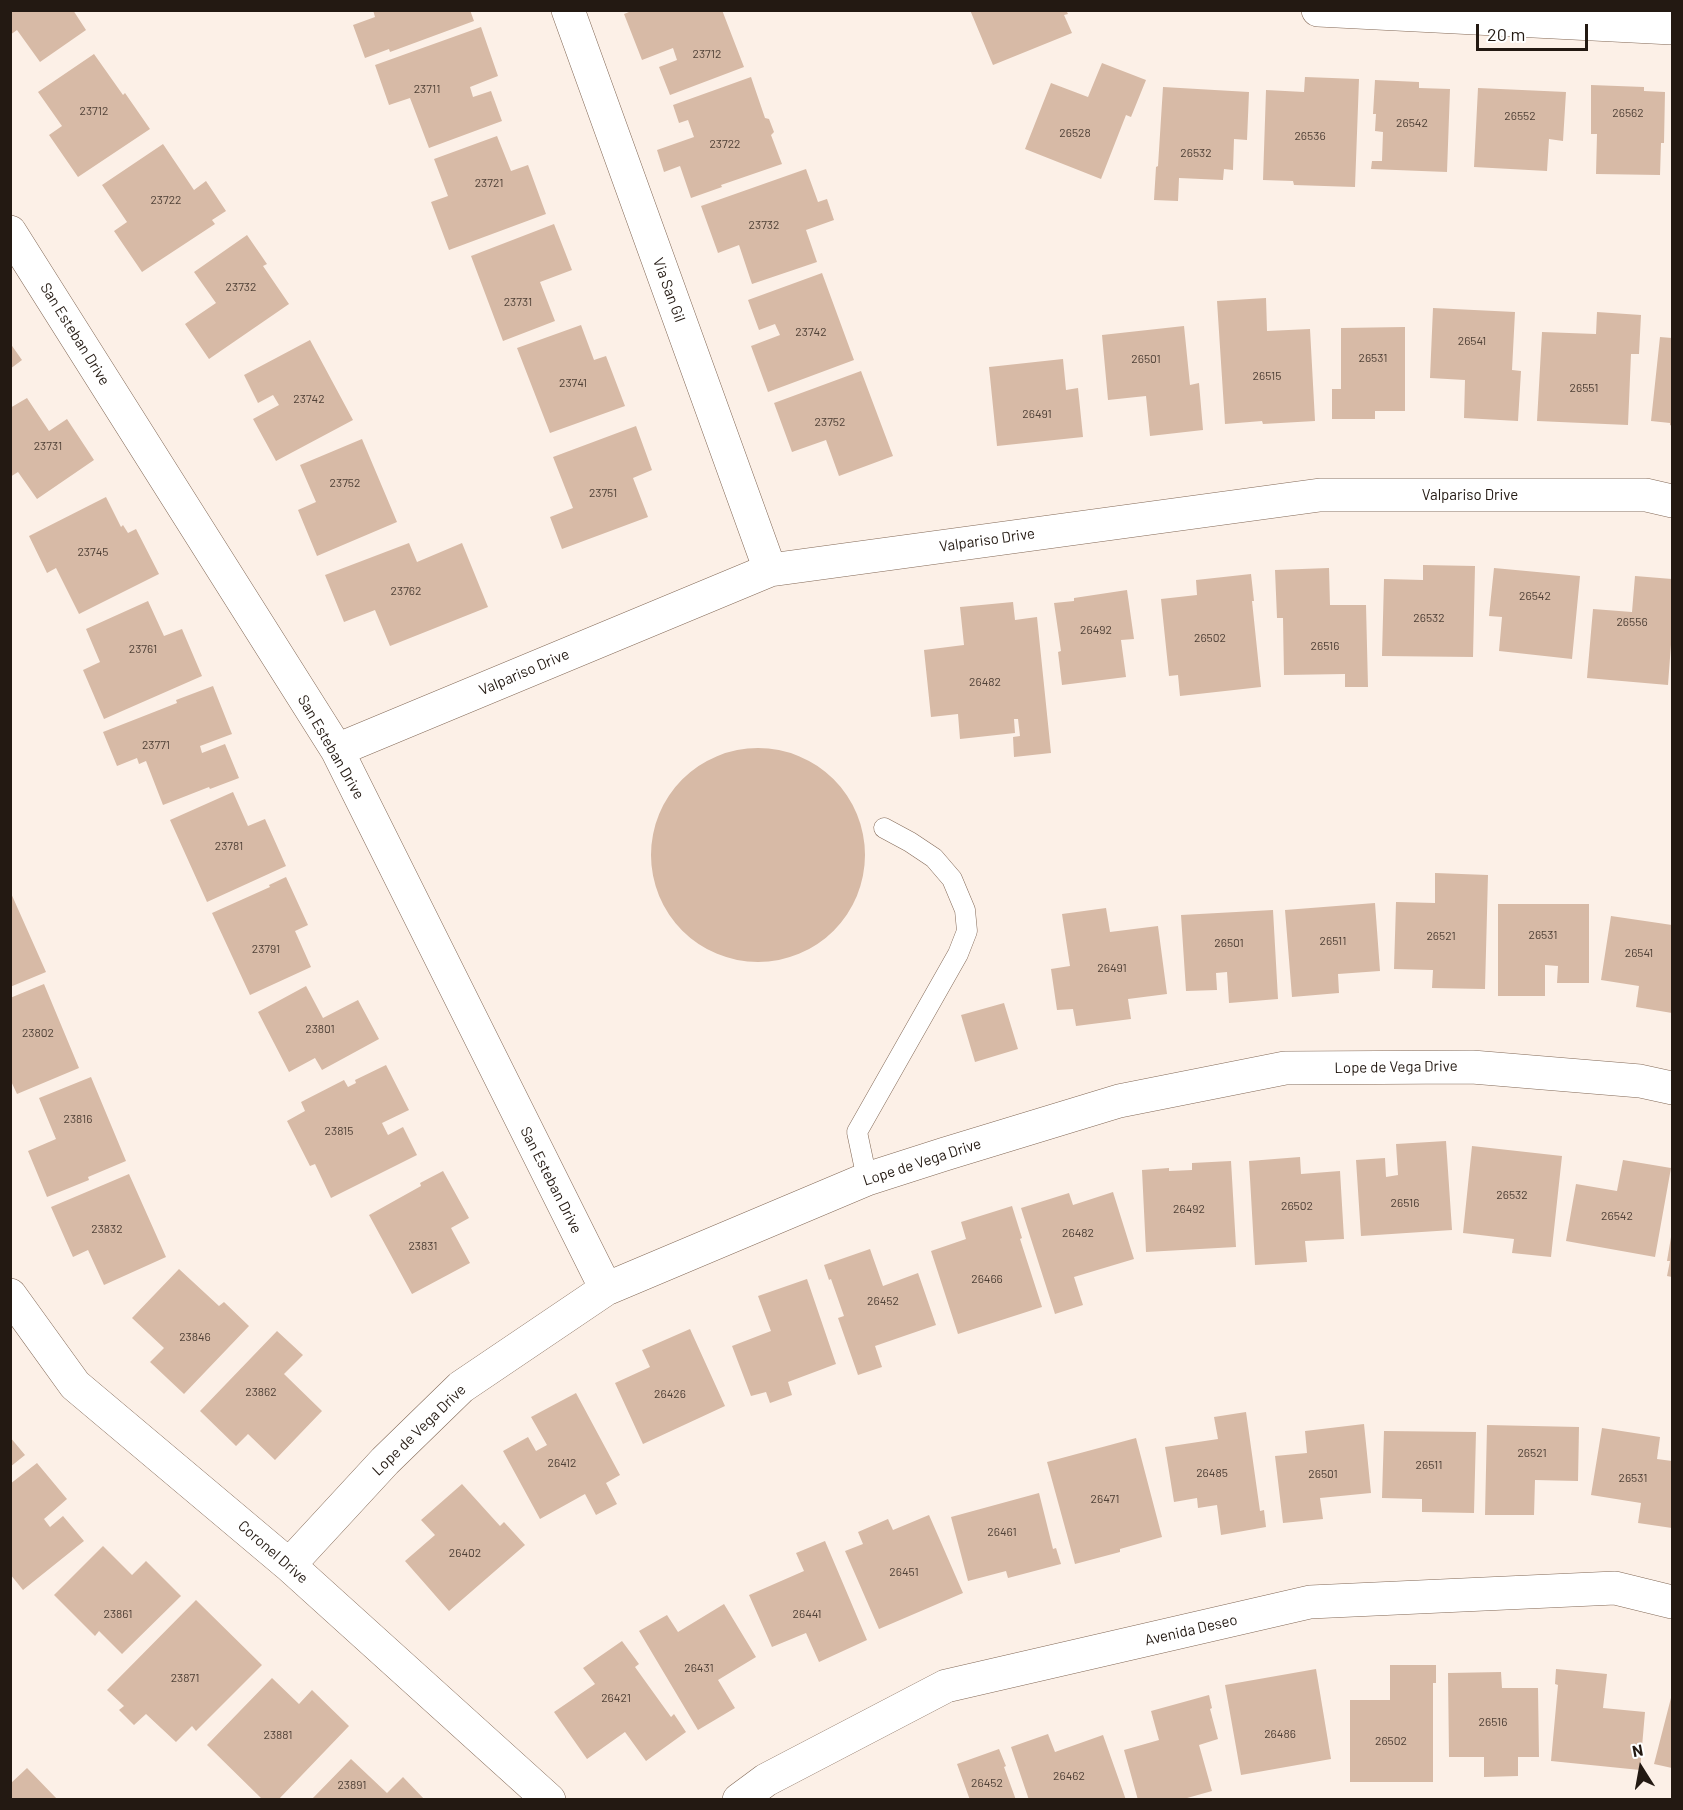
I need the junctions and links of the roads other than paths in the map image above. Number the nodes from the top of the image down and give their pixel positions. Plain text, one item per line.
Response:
1 (568, 10) edge
2 (1318, 10) edge
3 (1672, 28) edge
4 (10, 232) edge
5 (1672, 501) edge
6 (770, 570) junction
7 (337, 750) junction
8 (884, 828) dead end
9 (1672, 1088) edge
10 (867, 1179) junction
11 (606, 1289) junction
12 (10, 1295) edge
13 (289, 1565) junction
14 (1672, 1602) edge
15 (549, 1800) edge
16 (739, 1800) edge

1 - 6 street, Via San Gil
2 - 3 street
4 - 7 street, San Esteban Drive
5 - 6 street, Valpariso Drive
6 - 7 street, Valpariso Drive
7 - 11 street, San Esteban Drive
8 - 10 lane
9 - 10 street, Lope de Vega Drive
10 - 11 street, Lope de Vega Drive
11 - 13 street, Lope de Vega Drive
12 - 13 street, Coronel Drive
13 - 15 street, Coronel Drive
14 - 16 street, Avenida Deseo

